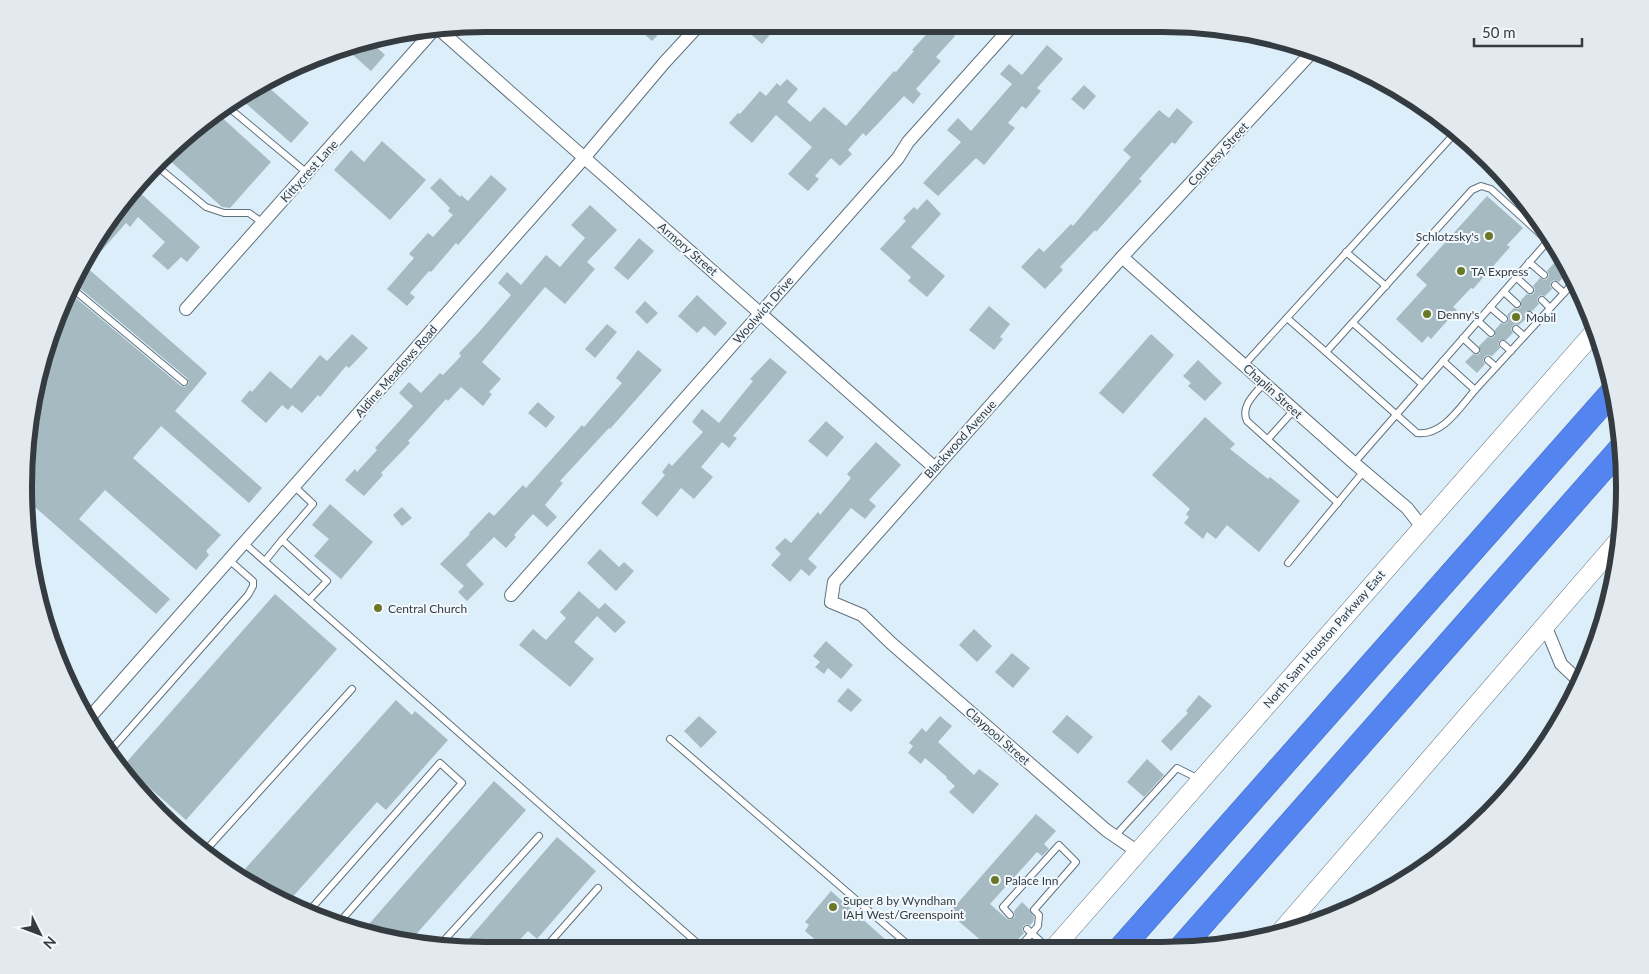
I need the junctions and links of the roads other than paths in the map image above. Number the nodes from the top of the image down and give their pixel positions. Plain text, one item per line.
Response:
1 (693, 32) edge
2 (1005, 32) edge
3 (444, 34) edge
4 (428, 36) edge
5 (1308, 57) edge
6 (232, 110) edge
7 (1452, 137) edge
8 (584, 158) junction
9 (162, 170) edge
10 (307, 173) junction
11 (263, 223) junction
12 (1538, 231) edge
13 (1545, 243) edge
14 (1346, 252) junction
15 (1122, 257) junction
16 (1529, 262) junction
17 (1544, 275) dead end
18 (1516, 277) junction
19 (1555, 285) dead end
20 (1386, 286) junction
21 (1570, 286) edge
22 (1530, 290) dead end
23 (76, 292) edge
24 (1504, 292) junction
25 (1564, 293) junction
26 (1542, 300) dead end
27 (1517, 304) dead end
28 (1490, 307) junction
29 (1550, 308) junction
30 (186, 309) dead end
31 (760, 313) junction
32 (1529, 315) dead end
33 (1287, 318) junction
34 (1504, 319) dead end
35 (1478, 321) junction
36 (1537, 322) junction
37 (1353, 323) junction
38 (1516, 329) dead end
39 (1491, 333) dead end
40 (1524, 336) junction
41 (1590, 336) edge
42 (1463, 338) junction
43 (1503, 344) dead end
44 (1476, 350) dead end
45 (1511, 350) junction
46 (1326, 352) junction
47 (1488, 360) dead end
48 (1443, 361) junction
49 (1244, 365) junction
50 (1496, 367) junction
51 (184, 382) dead end
52 (1264, 383) junction
53 (1422, 384) junction
54 (1475, 390) junction
55 (1608, 397) edge
56 (1294, 410) junction
57 (1396, 415) junction
58 (1268, 439) junction
59 (1616, 454) edge
60 (1359, 467) junction
61 (935, 468) junction
62 (294, 486) junction
63 (1338, 503) junction
64 (1422, 527) junction
65 (282, 540) junction
66 (244, 543) junction
67 (1613, 547) edge
68 (229, 560) junction
69 (264, 561) junction
70 (1288, 563) dead end
71 (511, 595) dead end
72 (309, 600) junction
73 (862, 615) joint
74 (1545, 625) junction
75 (1575, 677) edge
76 (352, 690) dead end
77 (93, 714) edge
78 (670, 739) dead end
79 (114, 747) edge
80 (1201, 779) junction
81 (539, 836) dead end
82 (1115, 836) junction
83 (209, 847) edge
84 (1138, 852) junction
85 (598, 888) dead end
86 (313, 907) edge
87 (1010, 915) dead end
88 (343, 918) edge
89 (1288, 923) edge
90 (1030, 932) junction
91 (445, 940) edge
92 (1187, 941) edge
93 (550, 942) edge
94 (696, 942) edge
95 (905, 942) edge
96 (1023, 942) edge
97 (1041, 942) edge
98 (1059, 942) edge
99 (1126, 942) edge

1 - 8 street, Aldine Meadows Road
2 - 31 street, Woolwich Drive
3 - 8 street, Armory Street
4 - 10 street, Kittycrest Lane
5 - 15 street, Courtesy Street
6 - 10 lane
7 - 14 lane
8 - 31 street, Armory Street
8 - 62 street, Aldine Meadows Road
9 - 11 lane
10 - 11 street, Kittycrest Lane
11 - 30 street, Kittycrest Lane
12 - 20 lane
13 - 16 lane
14 - 20 lane
14 - 33 lane
15 - 49 street, Chaplin Street
15 - 61 street, Blackwood Avenue
16 - 17 lane
16 - 18 lane
18 - 22 lane
18 - 24 lane
19 - 25 lane
20 - 37 lane
21 - 25 lane
23 - 51 lane
24 - 27 lane
24 - 28 lane
25 - 29 lane
26 - 29 lane
28 - 34 lane
28 - 35 lane
29 - 36 lane
31 - 61 street, Armory Street
31 - 71 street, Woolwich Drive
32 - 36 lane
33 - 46 lane
33 - 49 lane
35 - 39 lane
35 - 42 lane
36 - 40 lane
37 - 46 lane
37 - 53 lane
38 - 40 lane
40 - 45 lane
41 - 64 main road, North Sam Houston Parkway East
42 - 44 lane
42 - 48 lane
43 - 45 lane
45 - 50 lane
46 - 57 lane
47 - 50 lane
48 - 53 lane
48 - 54 lane
49 - 52 street, Chaplin Street
50 - 54 lane
52 - 56 street, Chaplin Street
52 - 58 lane
53 - 57 lane
54 - 57 lane
55 - 99 highway
56 - 58 lane
56 - 60 street, Chaplin Street
57 - 60 lane
58 - 63 lane
59 - 92 highway
60 - 63 lane
60 - 64 street, Chaplin Street
61 - 73 street, Blackwood Avenue
62 - 65 lane
62 - 66 street, Aldine Meadows Road
63 - 70 lane
64 - 80 main road, North Sam Houston Parkway East
65 - 69 lane
65 - 72 lane
66 - 68 street, Aldine Meadows Road
66 - 69 lane
67 - 74 main road
68 - 77 street, Aldine Meadows Road
68 - 79 lane
69 - 72 lane
72 - 94 lane
73 - 82 street, Claypool Street
74 - 75 street
74 - 89 main road
76 - 83 lane
78 - 95 lane
80 - 82 lane
80 - 84 main road, North Sam Houston Parkway East
81 - 91 lane
82 - 84 street, Claypool Street
84 - 98 main road, North Sam Houston Parkway East
85 - 93 lane
86 - 88 lane
87 - 90 lane
90 - 96 lane
90 - 97 lane

